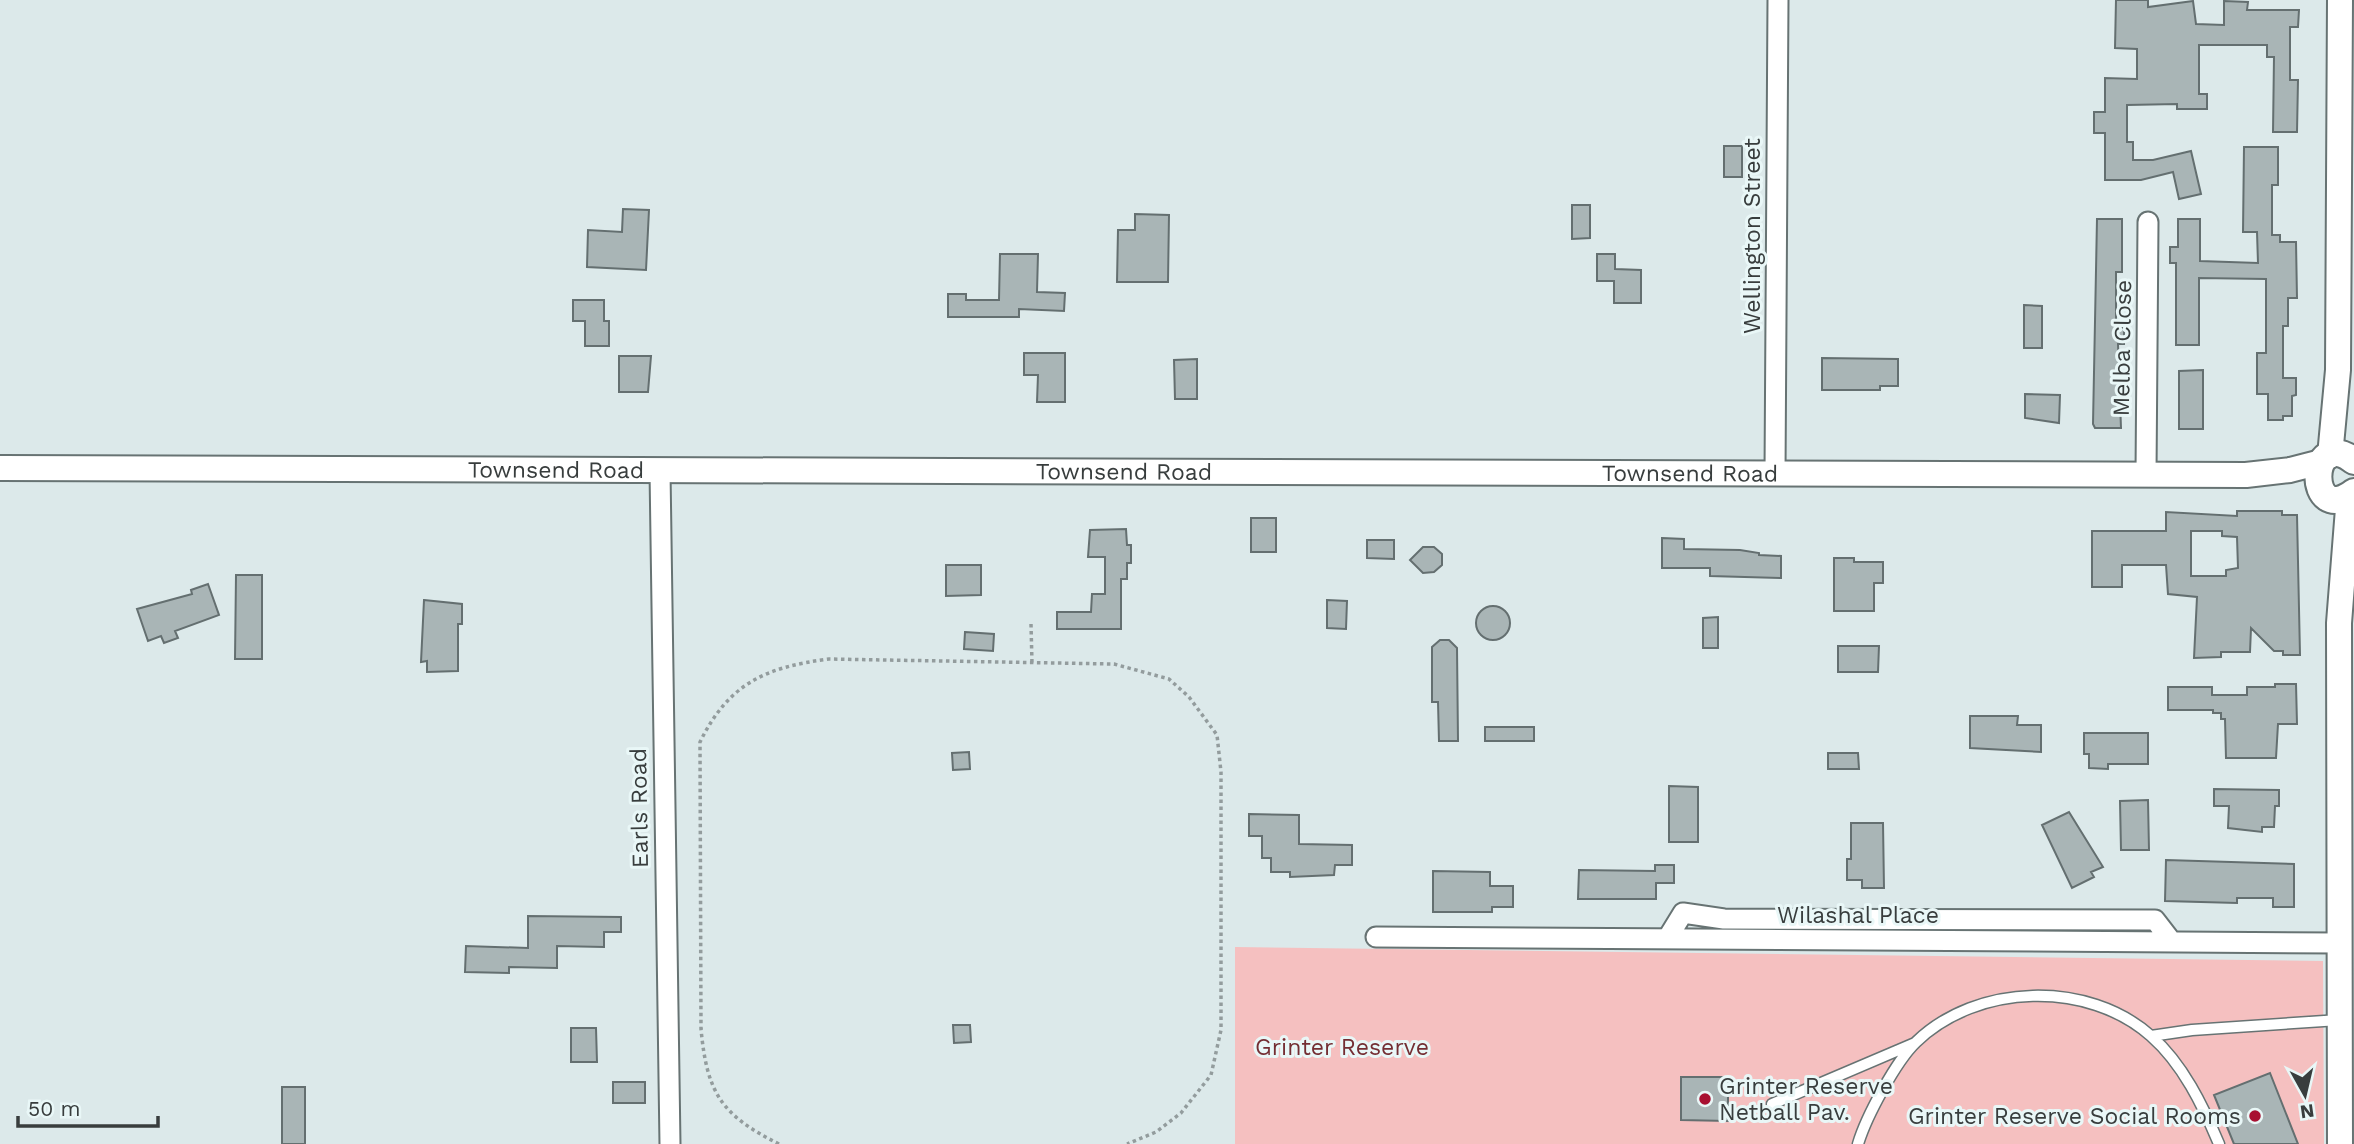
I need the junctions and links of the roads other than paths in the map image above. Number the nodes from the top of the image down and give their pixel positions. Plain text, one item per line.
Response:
1 (1778, 0) edge
2 (2340, 0) edge
3 (2347, 99) edge
4 (2148, 222) dead end
5 (2339, 459) edge
6 (0, 468) edge
7 (660, 471) junction
8 (1775, 473) junction
9 (2146, 474) junction
10 (2246, 475) junction
11 (2337, 494) edge
12 (2347, 895) edge
13 (1376, 937) dead end
14 (2339, 943) junction
15 (2340, 1020) junction
16 (2151, 1036) junction
17 (1915, 1042) junction
18 (1772, 1104) dead end
19 (670, 1144) edge
20 (1858, 1144) edge
21 (2219, 1144) edge
22 (2340, 1144) edge

1 - 8 street, Wellington Street
2 - 3 street
3 - 5 street
4 - 9 street, Melba Close
5 - 10 street, Townsend Road
5 - 11 main road
6 - 7 street, Townsend Road
7 - 8 street, Townsend Road
7 - 19 street, Earls Road
8 - 9 street, Townsend Road
9 - 10 street, Townsend Road
10 - 11 street, Townsend Road
11 - 12 street
12 - 14 street
13 - 14 street, Wilashal Place
14 - 15 street
15 - 16 lane
15 - 22 street
16 - 17 lane
16 - 21 lane
17 - 18 lane
17 - 20 lane

